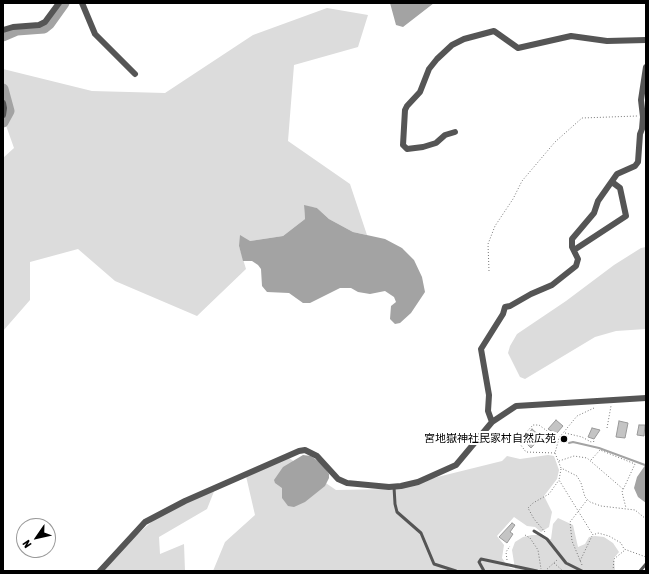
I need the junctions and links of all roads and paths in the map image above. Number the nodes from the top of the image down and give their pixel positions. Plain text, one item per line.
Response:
1 (59, 3) edge
2 (82, 3) edge
3 (3, 30) edge
4 (646, 40) edge
5 (646, 67) edge
6 (135, 74) dead end
7 (3, 103) edge
8 (3, 115) edge
9 (645, 117) edge
10 (644, 131) edge
11 (455, 132) dead end
12 (612, 182) junction
13 (574, 250) junction
14 (489, 271) dead end
15 (646, 398) edge
16 (616, 405) dead end
17 (597, 406) dead end
18 (607, 406) dead end
19 (612, 406) junction
20 (492, 422) junction
21 (607, 428) dead end
22 (564, 433) junction
23 (558, 440) junction
24 (596, 441) dead end
25 (555, 452) junction
26 (591, 460) junction
27 (558, 461) junction
28 (561, 468) junction
29 (559, 480) junction
30 (394, 487) junction
31 (623, 489) junction
32 (587, 500) junction
33 (626, 508) junction
34 (578, 510) junction
35 (646, 519) edge
36 (534, 531) dead end
37 (525, 535) dead end
38 (593, 535) junction
39 (547, 536) dead end
40 (510, 546) dead end
41 (626, 549) junction
42 (646, 556) edge
43 (560, 557) junction
44 (580, 562) junction
45 (554, 563) junction
46 (646, 564) edge
47 (508, 565) junction
48 (582, 566) dead end
49 (100, 571) edge
50 (456, 571) edge
51 (484, 571) edge
52 (539, 571) edge
53 (545, 571) edge
54 (563, 571) edge
55 (582, 571) edge
56 (612, 571) edge
57 (640, 571) edge

1 - 3 street
2 - 6 street
4 - 11 street
5 - 9 street
7 - 8 street
9 - 10 street
9 - 14 path
10 - 12 street
12 - 13 street
12 - 13 street
13 - 20 street
15 - 20 street
16 - 19 path
17 - 22 path
18 - 19 path
19 - 21 path
20 - 30 street
22 - 23 path
22 - 24 path
23 - 25 path
23 - 25 path
25 - 27 path
26 - 27 path
26 - 31 path
26 - 31 path
27 - 28 path
28 - 29 path
28 - 32 path
29 - 34 path
29 - 39 path
30 - 49 street
30 - 50 lane
31 - 33 path
32 - 33 path
32 - 34 path
33 - 35 path
34 - 38 path
34 - 44 path
36 - 43 lane
37 - 52 path
38 - 41 path
38 - 44 path
40 - 47 path
41 - 42 path
41 - 56 path
43 - 45 path
43 - 55 lane
44 - 48 path
45 - 53 path
45 - 54 path
46 - 57 lane
47 - 51 lane
47 - 52 lane

